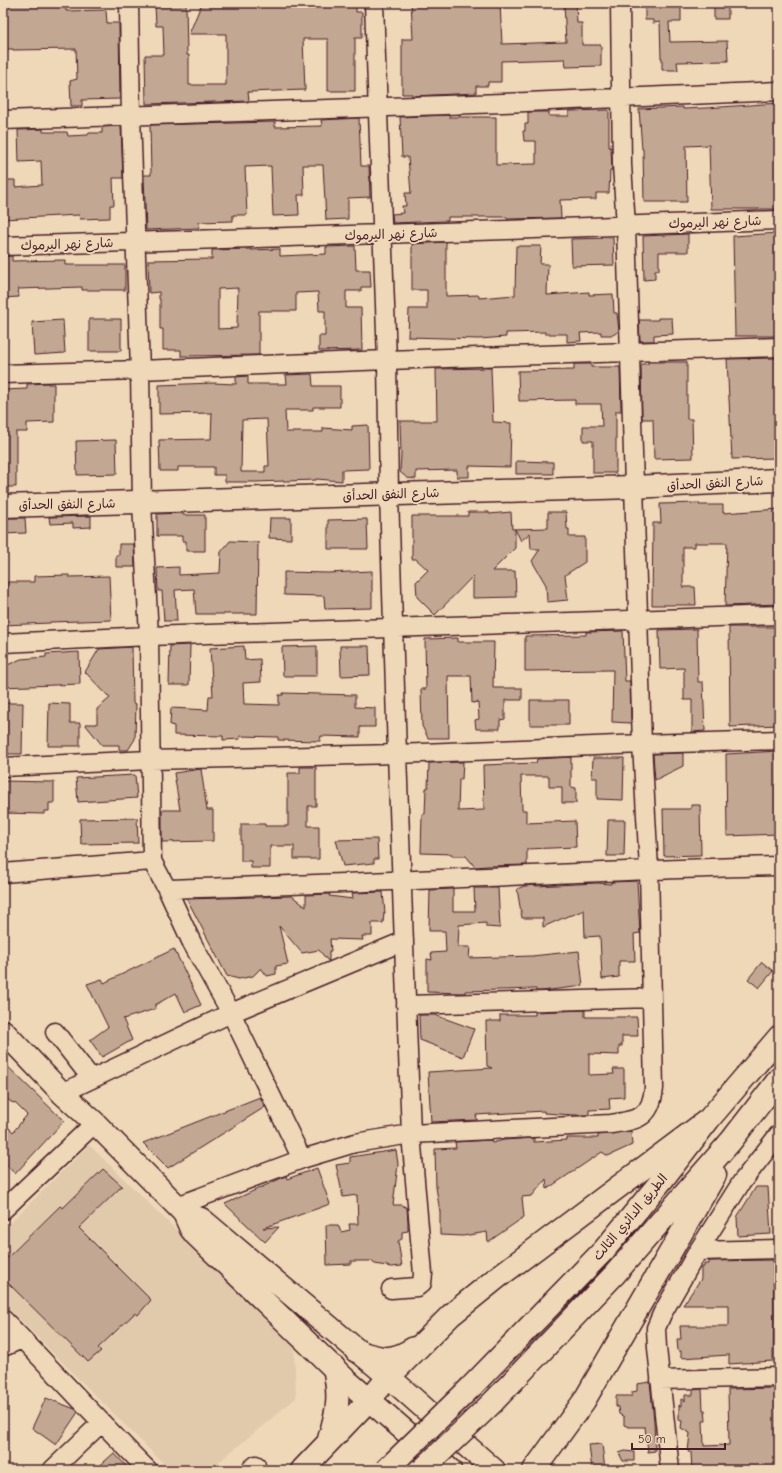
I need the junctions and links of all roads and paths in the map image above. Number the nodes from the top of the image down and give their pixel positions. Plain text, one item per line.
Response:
1 (129, 3) edge
2 (374, 3) edge
3 (620, 3) edge
4 (779, 91) edge
5 (621, 98) junction
6 (377, 107) junction
7 (131, 116) junction
8 (3, 120) edge
9 (779, 220) edge
10 (626, 226) junction
11 (382, 234) junction
12 (135, 241) junction
13 (3, 246) edge
14 (779, 347) edge
15 (629, 353) junction
16 (387, 360) junction
17 (140, 370) junction
18 (3, 374) edge
19 (779, 480) edge
20 (633, 487) junction
21 (389, 494) junction
22 (142, 502) junction
23 (3, 506) edge
24 (779, 615) edge
25 (637, 621) junction
26 (393, 629) junction
27 (149, 636) junction
28 (3, 643) edge
29 (779, 740) edge
30 (642, 744) junction
31 (397, 754) junction
32 (150, 760) junction
33 (3, 767) edge
34 (152, 861) junction
35 (779, 866) edge
36 (650, 869) junction
37 (3, 873) edge
38 (402, 880) junction
39 (167, 889) junction
40 (404, 941) junction
41 (652, 998) junction
42 (406, 1005) junction
43 (231, 1013) junction
44 (3, 1031) edge
45 (55, 1032) dead end
46 (779, 1037) edge
47 (91, 1078) junction
48 (779, 1079) edge
49 (62, 1093) junction
50 (709, 1119) junction
51 (95, 1123) junction
52 (411, 1134) junction
53 (779, 1134) edge
54 (731, 1141) junction
55 (302, 1159) junction
56 (3, 1210) edge
57 (181, 1210) junction
58 (779, 1249) edge
59 (698, 1251) junction
60 (391, 1289) dead end
61 (3, 1319) edge
62 (22, 1339) junction
63 (422, 1344) junction
64 (3, 1347) edge
65 (356, 1351) junction
66 (334, 1367) junction
67 (779, 1377) edge
68 (389, 1378) junction
69 (660, 1380) junction
70 (369, 1400) junction
71 (584, 1402) junction
72 (101, 1423) junction
73 (328, 1442) junction
74 (52, 1470) edge
75 (148, 1470) edge
76 (302, 1470) edge
77 (386, 1470) edge
78 (422, 1470) edge
79 (450, 1470) edge
80 (494, 1470) edge
81 (534, 1470) edge
82 (555, 1470) edge
83 (670, 1470) edge

1 - 7 street
2 - 6 street
3 - 5 street
4 - 5 street
5 - 6 street
5 - 10 street
6 - 7 street
6 - 11 street
7 - 8 street
7 - 12 street
9 - 10 street, شارع نهر اليرموك
10 - 11 street, شارع نهر اليرموك
10 - 15 street
11 - 12 street, شارع نهر اليرموك
11 - 16 street
12 - 13 street, شارع نهر اليرموك
12 - 17 street
14 - 15 street
15 - 16 street
15 - 20 street
16 - 17 street
16 - 21 street
17 - 18 street
17 - 22 street
19 - 20 main road, شارع النفق الحدأق
20 - 21 main road, شارع النفق الحدأق
20 - 25 street
21 - 22 main road, شارع النفق الحدأق
21 - 26 street
22 - 23 main road, شارع النفق الحدأق
22 - 27 street
24 - 25 street
25 - 26 street
25 - 30 street
26 - 27 street
26 - 31 street
27 - 28 street
27 - 32 street
29 - 30 street
30 - 31 street
30 - 36 street
31 - 32 street
31 - 38 street
32 - 33 street
32 - 34 street
34 - 37 street
34 - 39 street
35 - 36 street
36 - 38 street
36 - 41 street
38 - 39 street
38 - 40 street
39 - 43 street
40 - 42 street
40 - 43 street
41 - 42 street
41 - 52 street
42 - 52 street
43 - 47 street
43 - 55 street
44 - 49 main road
45 - 47 street
46 - 50 main road, الطريق الدائري الثالث
47 - 49 street
48 - 54 main road, الطريق الدائري الثالث
49 - 51 main road
50 - 63 main road
50 - 77 main road, الطريق الدائري الثالث, bridge
51 - 56 street
51 - 57 main road
52 - 55 street
52 - 60 street
53 - 59 street
54 - 71 main road
54 - 78 main road, الطريق الدائري الثالث, bridge
55 - 57 street
57 - 65 main road
57 - 66 main road
58 - 59 street
59 - 69 street
61 - 62 street
62 - 64 street
62 - 72 street
63 - 65 main road
63 - 68 main road
65 - 68 main road
66 - 70 main road
66 - 73 main road
67 - 69 street
68 - 70 main road
68 - 80 main road
69 - 83 street
70 - 73 main road
70 - 79 main road
71 - 81 main road
71 - 82 main road
72 - 74 street
72 - 75 street
73 - 76 main road

